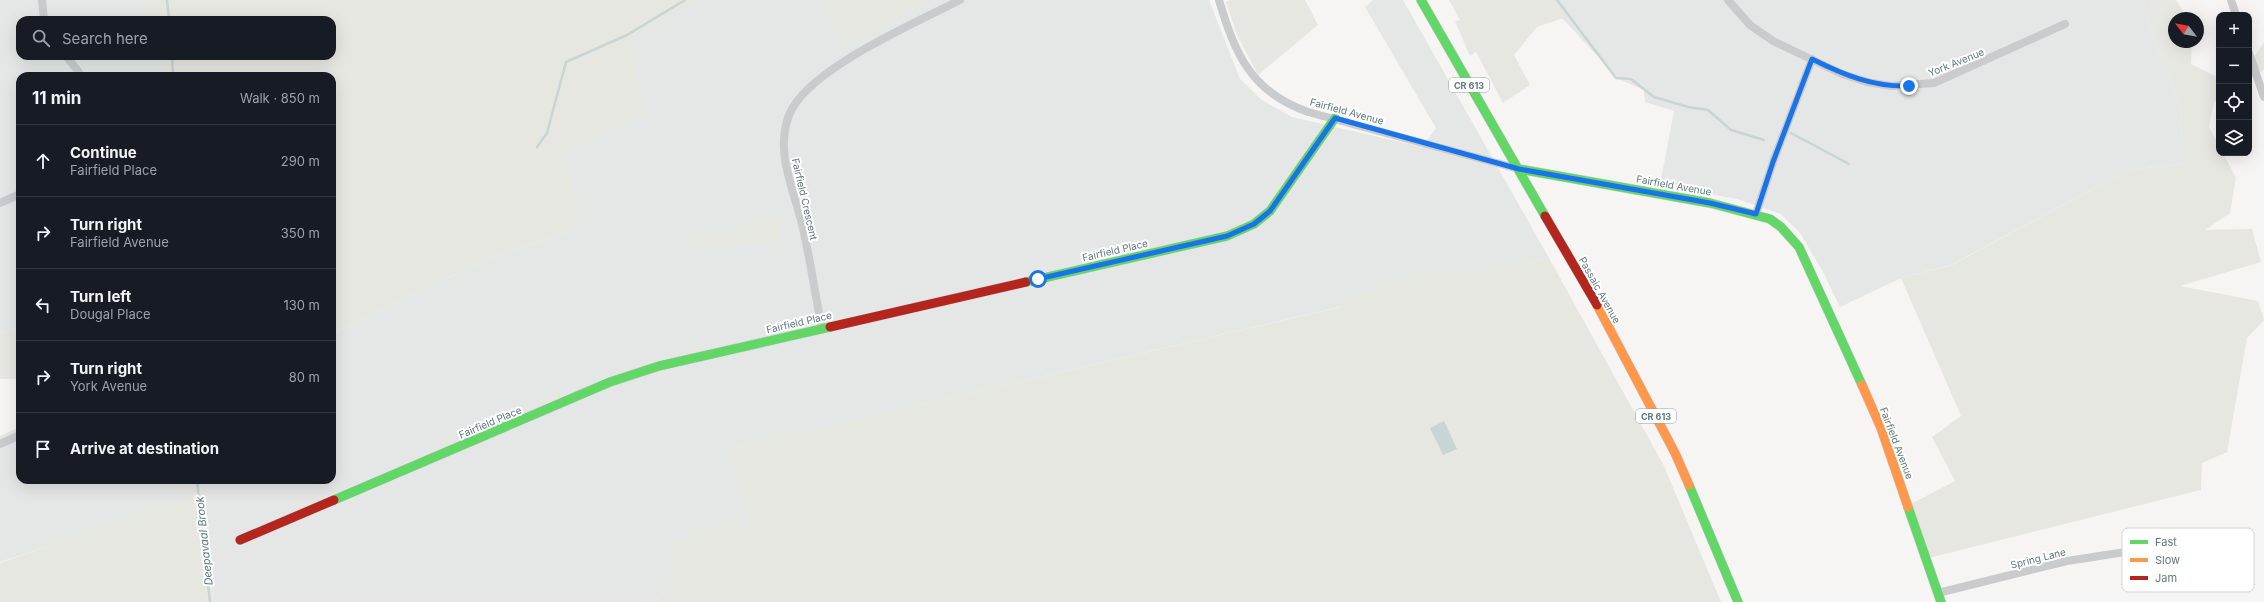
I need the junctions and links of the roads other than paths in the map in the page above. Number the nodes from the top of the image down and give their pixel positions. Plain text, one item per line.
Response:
1 (42, 0) edge
2 (960, 0) edge
3 (1219, 0) edge
4 (1421, 0) edge
5 (1728, 0) edge
6 (2231, 0) edge
7 (2235, 12) edge
8 (44, 16) edge
9 (2064, 24) dead end
10 (1812, 59) junction
11 (69, 60) edge
12 (2252, 62) edge
13 (78, 72) edge
14 (2264, 97) edge
15 (1335, 118) junction
16 (1519, 169) junction
17 (16, 196) edge
18 (0, 203) edge
19 (1756, 214) junction
20 (822, 328) junction
21 (16, 437) edge
22 (0, 444) edge
23 (240, 540) dead end
24 (2122, 552) edge
25 (1940, 598) edge
26 (1738, 602) edge

1 - 8 street
2 - 20 street, Fairfield Crescent
3 - 15 street, Fairfield Avenue
4 - 16 street, Passaic Avenue / CR 613
5 - 10 street, York Avenue
6 - 7 street
9 - 10 street, York Avenue
10 - 19 street
11 - 13 street
12 - 14 street
15 - 16 street, Fairfield Avenue
15 - 20 street, Fairfield Place
16 - 19 street, Fairfield Avenue
16 - 26 street, Passaic Avenue / CR 613
17 - 18 street
19 - 25 street, Fairfield Avenue
20 - 23 street, Fairfield Place
21 - 22 street
24 - 25 street, Spring Lane

